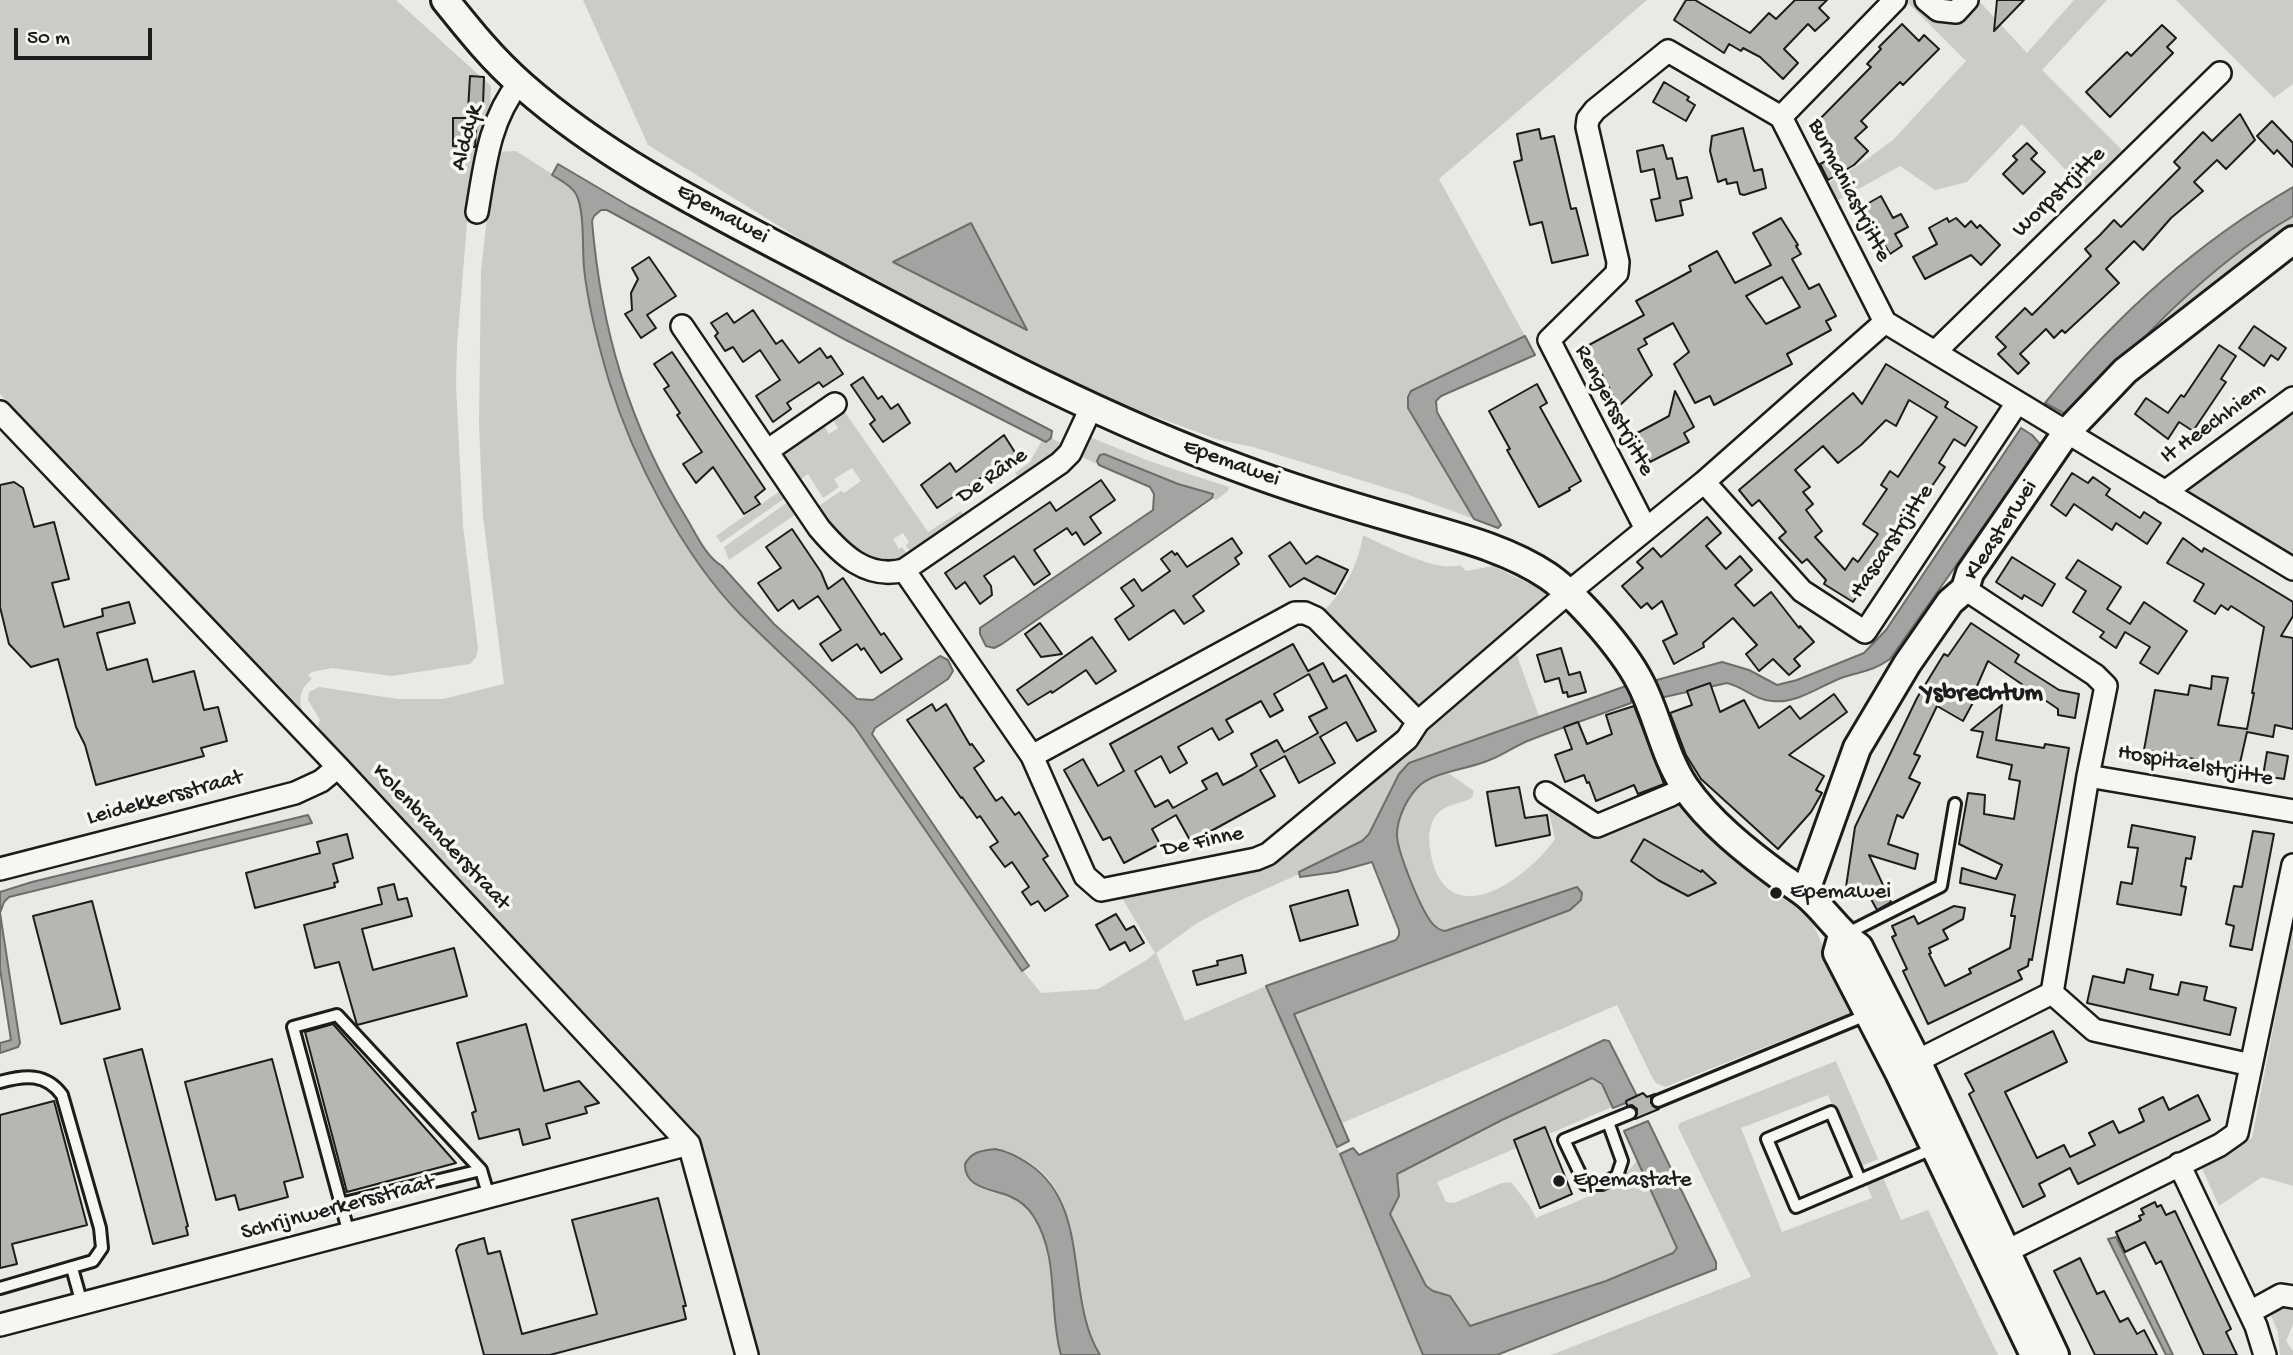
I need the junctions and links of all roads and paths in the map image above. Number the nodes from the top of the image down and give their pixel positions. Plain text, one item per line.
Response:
1 (445, 0) edge
2 (1895, 0) edge
3 (1926, 0) edge
4 (1967, 0) edge
5 (2220, 73) dead end
6 (519, 83) junction
7 (1781, 117) junction
8 (477, 212) dead end
9 (2293, 240) edge
10 (1885, 322) junction
11 (682, 326) dead end
12 (1936, 351) junction
13 (2293, 398) edge
14 (2017, 402) junction
15 (835, 404) dead end
16 (1091, 408) junction
17 (3, 419) edge
18 (2066, 433) junction
19 (767, 451) junction
20 (1704, 482) junction
21 (2165, 492) junction
22 (1646, 529) junction
23 (2293, 569) edge
24 (904, 570) junction
25 (1965, 589) junction
26 (1568, 593) junction
27 (1418, 722) junction
28 (1032, 756) junction
29 (338, 767) junction
30 (2088, 776) junction
31 (1685, 787) junction
32 (1546, 793) dead end
33 (1955, 804) dead end
34 (2293, 811) edge
35 (2293, 865) edge
36 (0, 869) edge
37 (1805, 893) junction
38 (1842, 935) junction
39 (2052, 993) junction
40 (1869, 1014) junction
41 (1917, 1061) junction
42 (2250, 1065) junction
43 (0, 1082) edge
44 (1658, 1101) dead end
45 (1630, 1113) dead end
46 (1608, 1122) junction
47 (690, 1144) junction
48 (1935, 1148) junction
49 (2179, 1164) junction
50 (481, 1170) junction
51 (1860, 1180) junction
52 (489, 1197) junction
53 (340, 1204) junction
54 (349, 1234) junction
55 (1998, 1256) junction
56 (72, 1268) junction
57 (0, 1287) edge
58 (2293, 1297) edge
59 (82, 1304) junction
60 (2250, 1312) junction
61 (0, 1325) edge
62 (747, 1355) edge
63 (2034, 1355) edge
64 (2055, 1355) edge
65 (2265, 1355) edge

1 - 6 street, Epemawei
2 - 7 street, Burmaniastrjitte
3 - 4 street
5 - 12 street, Worpstrjitte
6 - 8 street, Alddyk
6 - 16 street, Epemawei
7 - 10 street, Burmaniastrjitte
7 - 22 street, Rengersstrjitte
9 - 18 street, Kleasterwei
10 - 12 street
10 - 20 street
11 - 19 street
12 - 14 street
13 - 21 street, It Heechhiem
14 - 18 street
14 - 20 street, Hascarstrjitte
15 - 19 street
16 - 24 street, De Râne
16 - 26 street, Epemawei
17 - 29 street, Kolenbranderstraat
18 - 21 street
18 - 25 street, Kleasterwei
19 - 24 street
20 - 22 street
21 - 23 street
22 - 26 street
24 - 28 street, De Finne
25 - 30 street
25 - 37 street, Kleasterwei
26 - 27 street, De Finne
26 - 31 street, Epemawei
27 - 28 street
27 - 28 street, De Finne
29 - 36 street, Leidekkersstraat
29 - 47 street, Kolenbranderstraat
30 - 34 street, Hospitaelstrjitte
30 - 39 street
31 - 32 street
31 - 37 street, Epemawei
33 - 38 lane
35 - 42 street
37 - 38 street, Epemawei
38 - 40 street
38 - 41 street, Epemawei
39 - 41 street
39 - 42 street
40 - 44 lane
40 - 48 street
41 - 55 street, Epemawei
42 - 49 street
43 - 56 lane
45 - 46 lane
46 - 46 lane
47 - 52 street, Schrijnwerkersstraat
47 - 62 street, Kolenbranderstraat
48 - 51 lane
48 - 55 street
49 - 55 street
49 - 60 street
50 - 52 lane
50 - 53 lane
50 - 53 lane
51 - 51 lane
52 - 54 street, Schrijnwerkersstraat
53 - 54 lane
54 - 59 street, Schrijnwerkersstraat
55 - 63 street
55 - 64 street
56 - 57 lane
56 - 59 lane
58 - 60 street
59 - 61 street, Schrijnwerkersstraat
60 - 65 street

